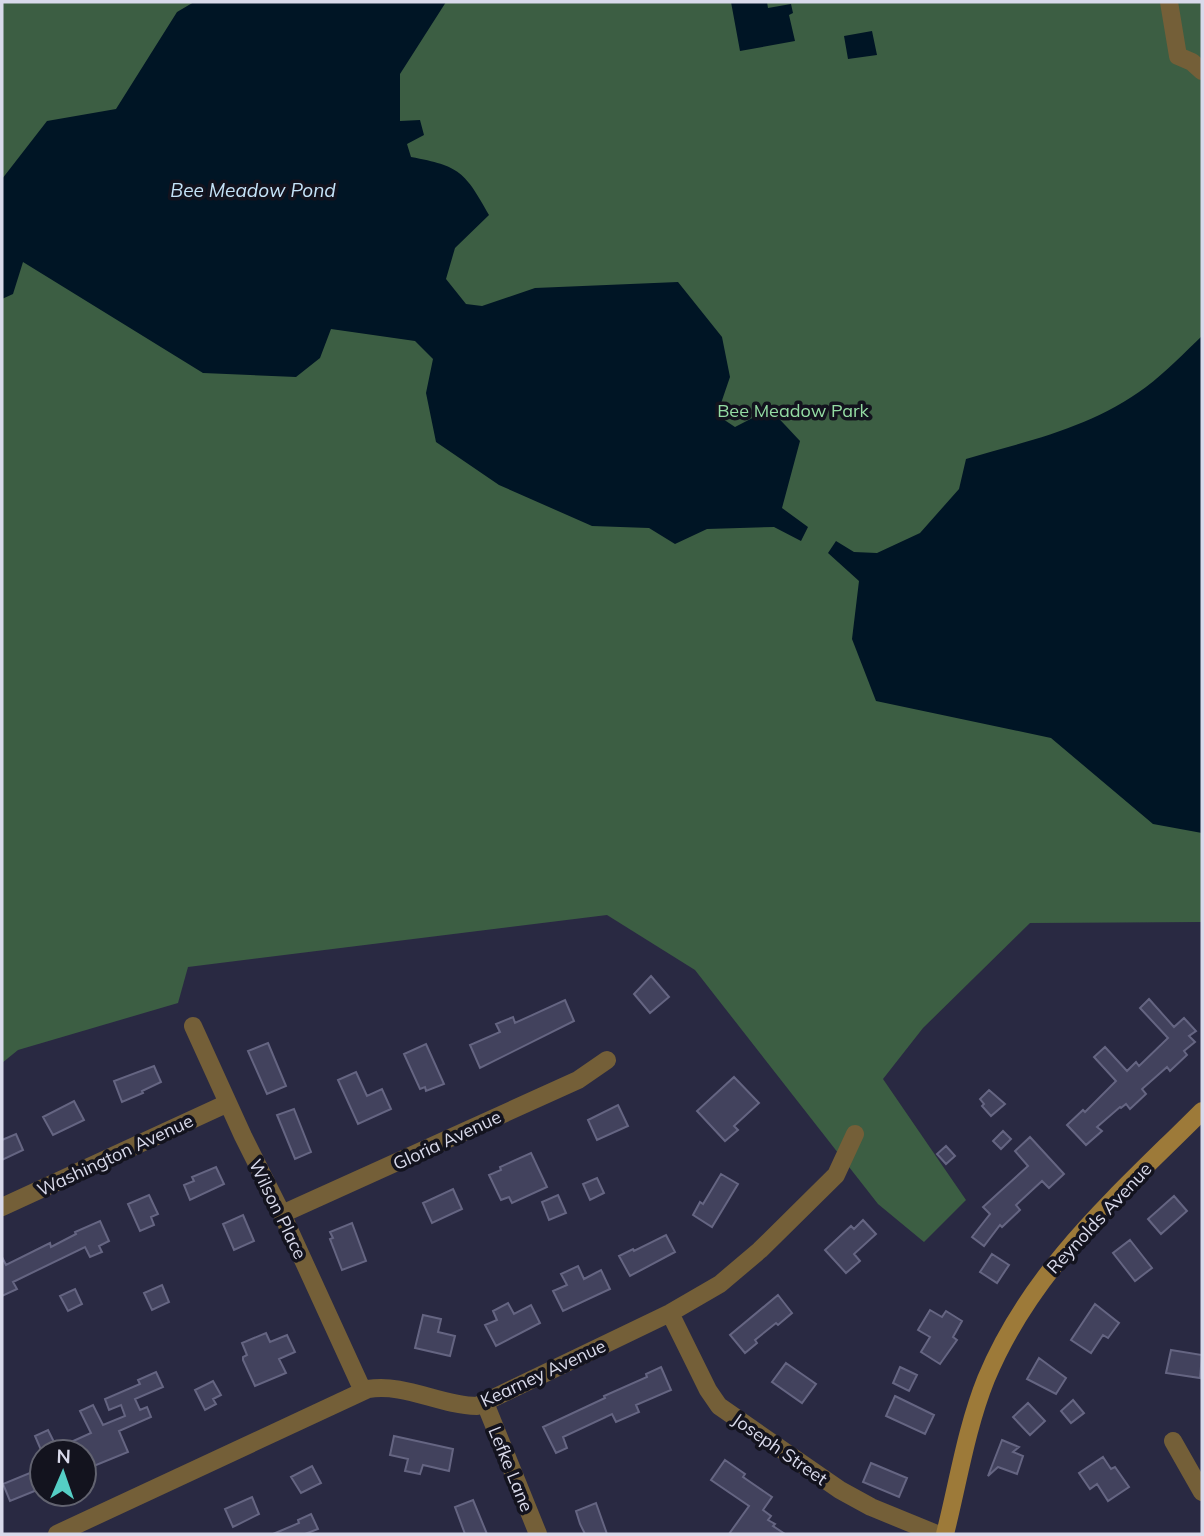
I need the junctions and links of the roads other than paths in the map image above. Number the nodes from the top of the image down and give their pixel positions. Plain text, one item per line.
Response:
1 (1169, 2) edge
2 (1202, 71) edge
3 (193, 1026) dead end
4 (607, 1060) dead end
5 (228, 1103) junction
6 (1202, 1111) edge
7 (855, 1134) dead end
8 (2, 1207) edge
9 (282, 1214) junction
10 (670, 1313) junction
11 (363, 1391) junction
12 (485, 1403) junction
13 (1173, 1441) dead end
14 (1202, 1492) edge
15 (57, 1534) edge
16 (538, 1534) edge
17 (937, 1534) edge
18 (945, 1534) edge

1 - 2 street
3 - 5 street, Wilson Place
4 - 9 street, Gloria Avenue
5 - 8 street, Washington Avenue
5 - 9 street, Wilson Place
6 - 18 street, Reynolds Avenue
7 - 10 street, Kearney Avenue
9 - 11 street, Wilson Place
10 - 12 street, Kearney Avenue
10 - 17 street, Joseph Street
11 - 12 street, Kearney Avenue
11 - 15 street, Kearney Avenue
12 - 16 street, Lefke Lane
13 - 14 street

